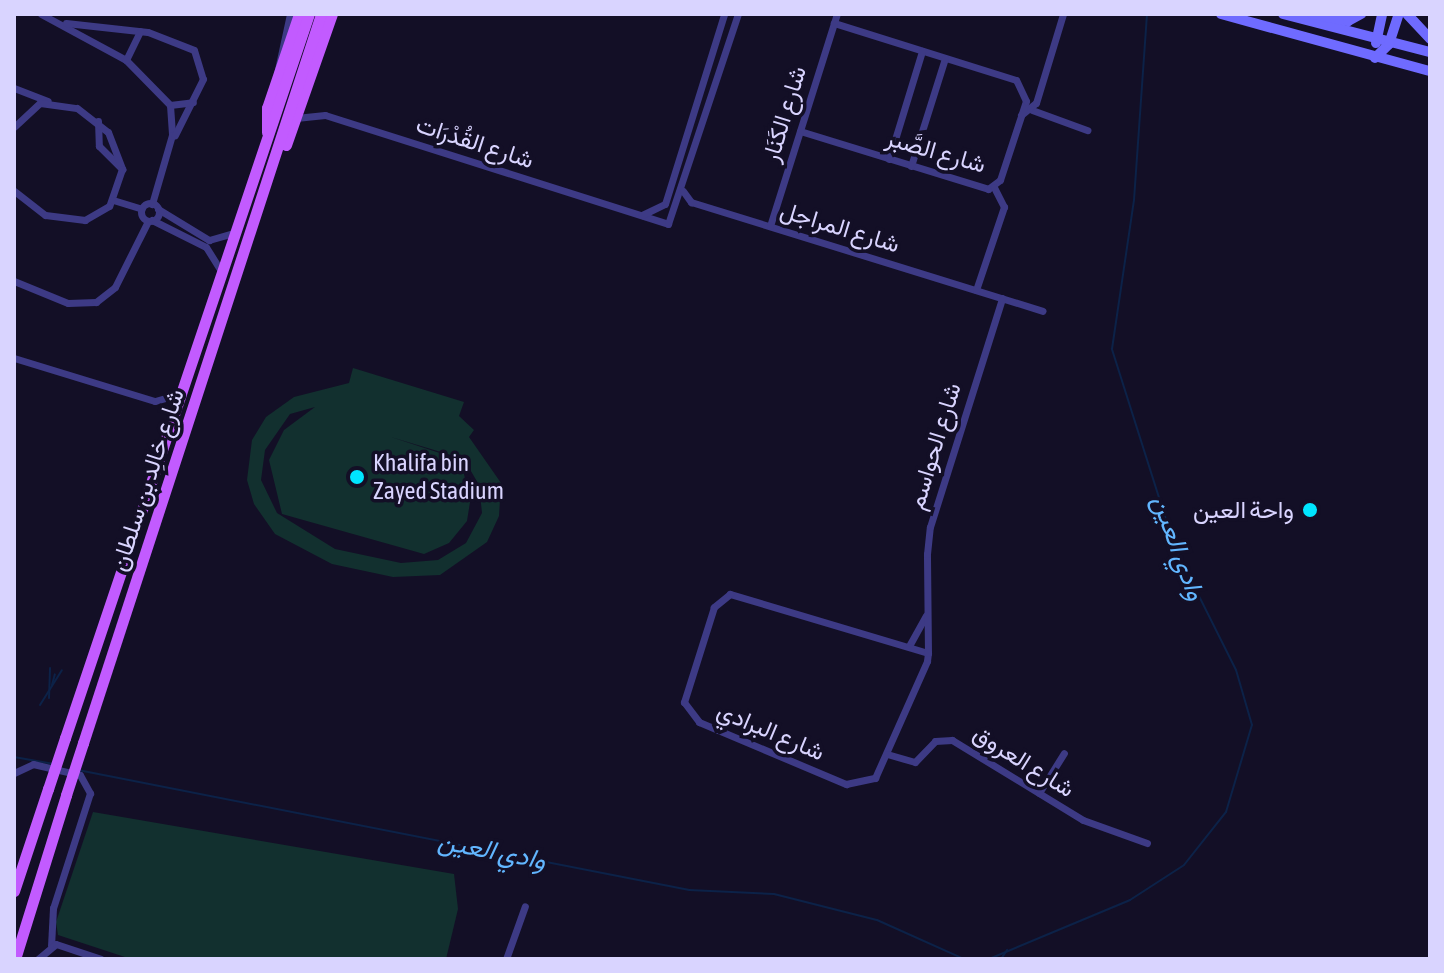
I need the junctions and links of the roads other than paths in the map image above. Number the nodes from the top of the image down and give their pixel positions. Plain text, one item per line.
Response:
1 (41, 14) edge
2 (290, 14) edge
3 (299, 14) edge
4 (309, 14) edge
5 (321, 14) edge
6 (332, 14) edge
7 (724, 14) edge
8 (738, 14) edge
9 (837, 14) edge
10 (1063, 14) edge
11 (1284, 14) edge
12 (1293, 14) edge
13 (1312, 14) edge
14 (1361, 14) edge
15 (1382, 14) edge
16 (1399, 14) edge
17 (1407, 14) edge
18 (1225, 15) edge
19 (60, 22) junction
20 (834, 23) junction
21 (96, 26) junction
22 (141, 30) junction
23 (1376, 38) junction
24 (1430, 39) edge
25 (91, 40) junction
26 (1390, 41) junction
27 (922, 51) junction
28 (1430, 52) edge
29 (945, 58) junction
30 (1380, 58) junction
31 (126, 60) junction
32 (1430, 71) edge
33 (277, 78) junction
34 (16, 90) edge
35 (50, 102) junction
36 (193, 102) junction
37 (170, 105) junction
38 (1032, 110) junction
39 (26, 111) junction
40 (1021, 115) junction
41 (296, 118) junction
42 (98, 121) junction
43 (14, 127) edge
44 (1087, 130) dead end
45 (800, 131) junction
46 (268, 136) junction
47 (171, 142) junction
48 (889, 159) junction
49 (911, 166) junction
50 (122, 169) junction
51 (994, 187) junction
52 (265, 188) junction
53 (683, 190) junction
54 (14, 191) edge
55 (113, 200) junction
56 (691, 202) junction
57 (155, 206) junction
58 (662, 207) junction
59 (677, 208) junction
60 (142, 209) junction
61 (640, 215) junction
62 (150, 220) junction
63 (663, 224) junction
64 (770, 226) junction
65 (187, 229) junction
66 (235, 232) junction
67 (14, 272) edge
68 (221, 274) junction
69 (18, 282) edge
70 (976, 290) junction
71 (1002, 298) junction
72 (1043, 311) dead end
73 (14, 358) edge
74 (182, 392) junction
75 (155, 401) junction
76 (172, 420) junction
77 (928, 609) junction
78 (909, 646) junction
79 (928, 653) junction
80 (1064, 753) dead end
81 (887, 754) junction
82 (14, 773) edge
83 (1039, 793) junction
84 (1147, 843) dead end
85 (14, 891) edge
86 (525, 906) dead end
87 (51, 945) junction
88 (15, 959) edge
89 (38, 959) edge
90 (101, 959) edge
91 (506, 959) edge

1 - 19 street
2 - 33 street
3 - 33 main road
4 - 46 main road, شارع خالِد بن سلطان
5 - 52 main road, شارع خالِد بن سلطان
6 - 41 main road
7 - 58 street
8 - 53 street
9 - 20 street, شارع الكَنَار
10 - 38 street
11 - 12 main road
11 - 23 main road
13 - 14 main road
15 - 23 main road
16 - 26 main road
17 - 24 main road
18 - 30 main road
19 - 21 street
19 - 25 street
20 - 27 street
20 - 45 street, شارع الكَنَار
21 - 22 street
21 - 25 street
22 - 31 street
22 - 36 street
23 - 26 main road
23 - 30 main road
25 - 31 street
26 - 28 main road
26 - 30 main road
27 - 29 street
27 - 48 street
29 - 40 street
29 - 49 street
30 - 32 main road
31 - 37 street
33 - 46 main road
34 - 35 street
34 - 39 street
35 - 39 street
35 - 42 street
36 - 37 street
36 - 47 street
37 - 47 street
38 - 40 street
38 - 44 street
39 - 43 street
40 - 51 street, شارع الصَّبر
41 - 52 main road
41 - 61 street, شارع القُدْرَات
42 - 50 street
42 - 50 street
45 - 48 street, شارع الصَّبر
45 - 64 street, شارع الكَنَار
46 - 66 main road, شارع خالِد بن سلطان
47 - 57 street
48 - 49 street, شارع الصَّبر
49 - 51 street, شارع الصَّبر
50 - 55 street
51 - 70 street
52 - 88 main road, شارع خالِد بن سلطان, bridge
53 - 56 street
53 - 59 street
54 - 55 street
55 - 60 street
56 - 59 street
56 - 64 street, شارع المراجل
57 - 60 street
57 - 62 street
57 - 65 street
58 - 59 street
58 - 61 street
58 - 63 street
59 - 63 street
60 - 62 street
61 - 63 street, شارع القُدْرَات
62 - 65 street
62 - 69 street
64 - 70 street, شارع المراجل
65 - 66 street
65 - 68 street
66 - 68 main road, شارع خالِد بن سلطان
67 - 69 street
68 - 74 main road, شارع خالِد بن سلطان
70 - 71 street, شارع المراجل
71 - 72 street, شارع المراجل
71 - 77 street, شارع الحواسم
73 - 75 street
74 - 75 street
74 - 76 main road, شارع خالِد بن سلطان
75 - 76 street
76 - 85 main road, شارع خالِد بن سلطان, bridge
77 - 78 street
77 - 79 street, شارع البرادي
78 - 79 street, شارع البرادي
78 - 81 street, شارع البرادي
79 - 81 street, شارع البرادي
80 - 83 street
81 - 83 street, شارع العروق
82 - 87 street
83 - 84 street, شارع العروق
86 - 91 street
87 - 89 street
87 - 90 street

